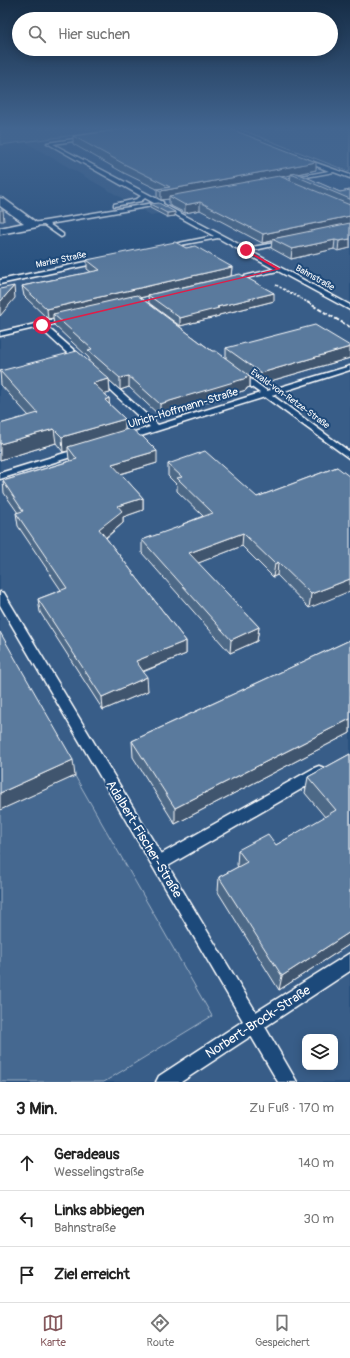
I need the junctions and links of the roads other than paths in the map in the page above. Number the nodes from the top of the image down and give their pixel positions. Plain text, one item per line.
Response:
1 (113, 178) edge
2 (293, 178) edge
3 (279, 181) junction
4 (272, 182) edge
5 (286, 184) edge
6 (144, 196) junction
7 (0, 201) edge
8 (167, 202) edge
9 (159, 204) junction
10 (67, 220) junction
11 (45, 223) junction
12 (33, 225) junction
13 (0, 230) edge
14 (61, 235) dead end
15 (220, 236) junction
16 (291, 241) edge
17 (162, 248) edge
18 (246, 250) junction
19 (109, 259) edge
20 (279, 269) junction
21 (0, 282) edge
22 (225, 282) edge
23 (350, 308) edge
24 (72, 318) edge
25 (42, 325) junction
26 (0, 334) edge
27 (350, 368) edge
28 (234, 371) edge
29 (266, 394) junction
30 (156, 428) junction
31 (119, 440) edge
32 (89, 449) edge
33 (350, 456) edge
34 (0, 476) edge
35 (0, 596) edge
36 (330, 766) edge
37 (159, 863) junction
38 (350, 961) edge
39 (253, 1025) junction
40 (165, 1082) edge
41 (288, 1082) edge

1 - 6 lane, Bahnstraße
2 - 3 lane
3 - 4 lane
3 - 5 lane
6 - 9 lane, Bahnstraße
6 - 10 lane
7 - 12 street
8 - 9 lane
9 - 10 lane
9 - 15 lane, Bahnstraße
10 - 11 lane
11 - 12 lane
11 - 14 lane
12 - 13 street
15 - 17 lane
15 - 18 lane, Bahnstraße
16 - 18 lane
18 - 20 lane, Bahnstraße
19 - 21 lane, Marler Straße
20 - 22 lane
20 - 23 lane, Bahnstraße
24 - 25 lane
25 - 26 lane
25 - 30 lane
27 - 29 lane, Ulrich-Hoffmann-Straße
28 - 29 lane, Ewald-von-Retze-Straße
29 - 30 lane, Ulrich-Hoffmann-Straße
29 - 33 lane, Ewald-von-Retze-Straße
30 - 31 lane, Ulrich-Hoffmann-Straße
32 - 34 lane
35 - 37 lane, Adalbert-Fischer-Straße
36 - 37 lane
37 - 39 lane, Adalbert-Fischer-Straße
38 - 39 lane, Norbert-Brock-Straße
39 - 40 lane, Norbert-Brock-Straße
39 - 41 lane, Adalbert-Fischer-Straße

